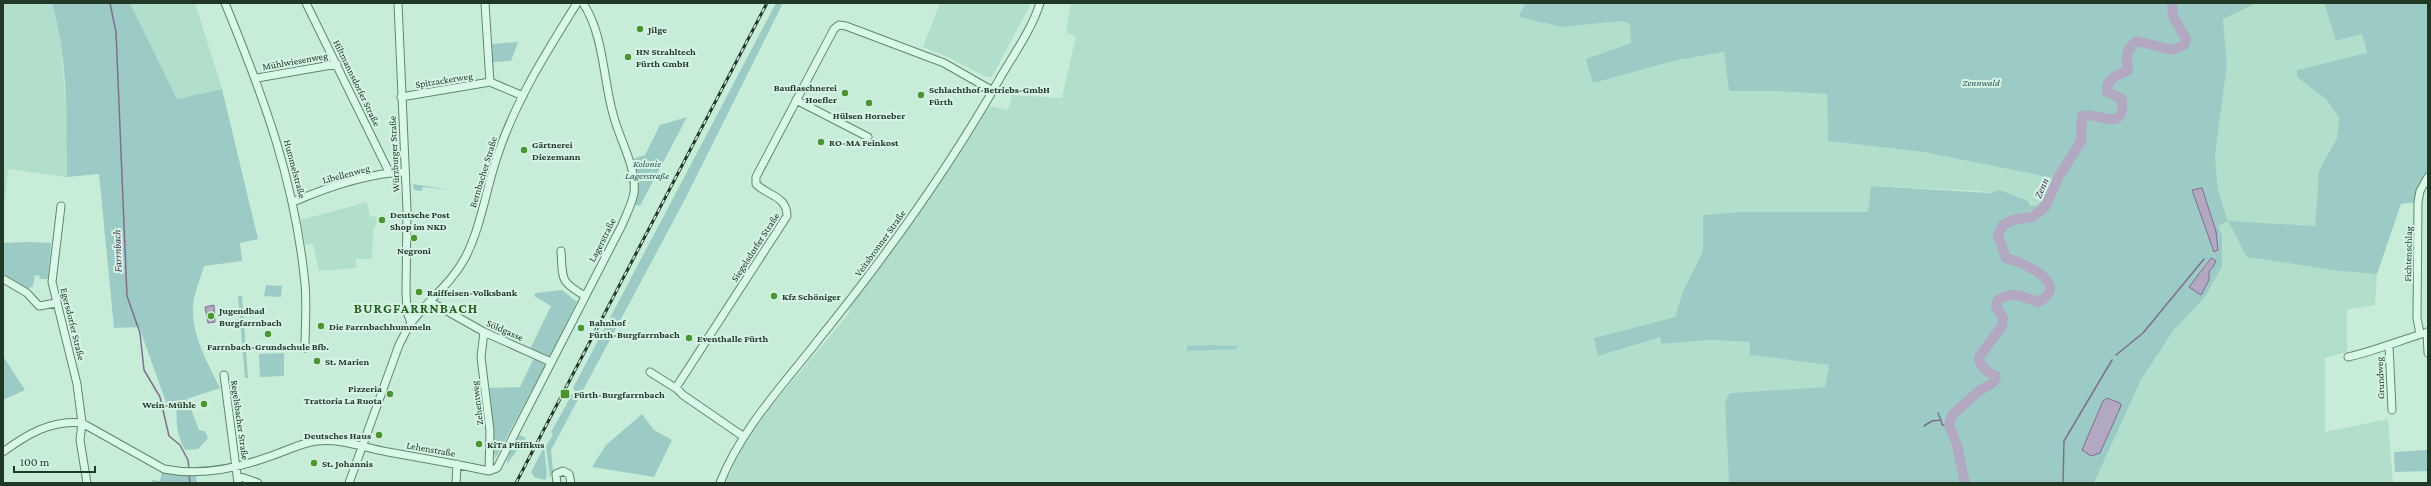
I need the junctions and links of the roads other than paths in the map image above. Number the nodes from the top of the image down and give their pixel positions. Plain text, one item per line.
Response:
1 (225, 3) edge
2 (306, 3) edge
3 (398, 3) edge
4 (485, 3) edge
5 (577, 3) edge
6 (583, 3) edge
7 (1040, 3) edge
8 (337, 64) junction
9 (257, 78) junction
10 (490, 82) junction
11 (993, 91) junction
12 (523, 96) junction
13 (401, 97) junction
14 (796, 100) junction
15 (868, 137) dead end
16 (389, 172) junction
17 (405, 172) junction
18 (2428, 176) edge
19 (293, 202) junction
20 (61, 206) dead end
21 (561, 250) dead end
22 (5, 280) dead end
23 (585, 296) junction
24 (431, 302) junction
25 (56, 303) junction
26 (411, 323) junction
27 (484, 332) junction
28 (2425, 332) edge
29 (2389, 344) junction
30 (306, 348) dead end
31 (2428, 352) edge
32 (2348, 357) dead end
33 (551, 362) junction
34 (650, 372) dead end
35 (224, 375) dead end
36 (677, 390) junction
37 (2392, 410) dead end
38 (82, 423) junction
39 (744, 437) junction
40 (364, 446) junction
41 (3, 452) edge
42 (457, 464) junction
43 (236, 467) junction
44 (492, 470) junction
45 (238, 480) edge
46 (87, 483) edge
47 (258, 483) edge
48 (349, 483) edge
49 (456, 483) edge
50 (557, 483) edge
51 (571, 483) edge
52 (720, 483) edge

1 - 9 street, Hummelstraße
2 - 8 street, Hiltmannsdorfer Straße
3 - 13 street, Würzburger Straße
4 - 10 street
5 - 12 street, Bernbacher Straße
6 - 23 street, Lagerstraße
7 - 11 street, Veitsbronner Straße
8 - 9 street, Mühlwiesenweg
8 - 16 street, Hiltmannsdorfer Straße
9 - 19 street, Hummelstraße
10 - 12 street
10 - 13 street, Spitzackerweg
11 - 14 street, Siegelsdorfer Straße
11 - 39 street, Veitsbronner Straße
12 - 24 street, Bernbacher Straße
13 - 17 street, Würzburger Straße
14 - 15 street
14 - 36 street, Siegelsdorfer Straße
16 - 17 street, Libellenweg
16 - 19 street, Libellenweg
17 - 26 street, Würzburger Straße
18 - 28 street, Fichtenschlag
19 - 30 street, Hummelstraße
20 - 25 street, Egersdorfer Straße
21 - 23 street
22 - 25 street
23 - 33 street, Lagerstraße
24 - 26 street, Bernbacher Straße
24 - 27 street, Söldgasse
25 - 38 street, Egersdorfer Straße
26 - 40 street
27 - 33 street, Söldgasse
27 - 44 street, Zehentweg
28 - 29 street, Grundweg
28 - 31 street, Fichtenschlag
29 - 32 street, Grundweg
29 - 37 street, Grundweg
33 - 44 street, Lagerstraße
34 - 36 street
35 - 43 street, Regelsbacher Straße
36 - 39 street
38 - 41 street, Regelsbacher Straße
38 - 43 street, Regelsbacher Straße
38 - 46 street, Egersdorfer Straße
39 - 52 street, Veitsbronner Straße
40 - 42 street, Lehenstraße
40 - 43 street, Regelsbacher Straße
40 - 48 street
42 - 44 street, Lehenstraße
42 - 49 street
43 - 45 street
45 - 47 street
50 - 51 street

